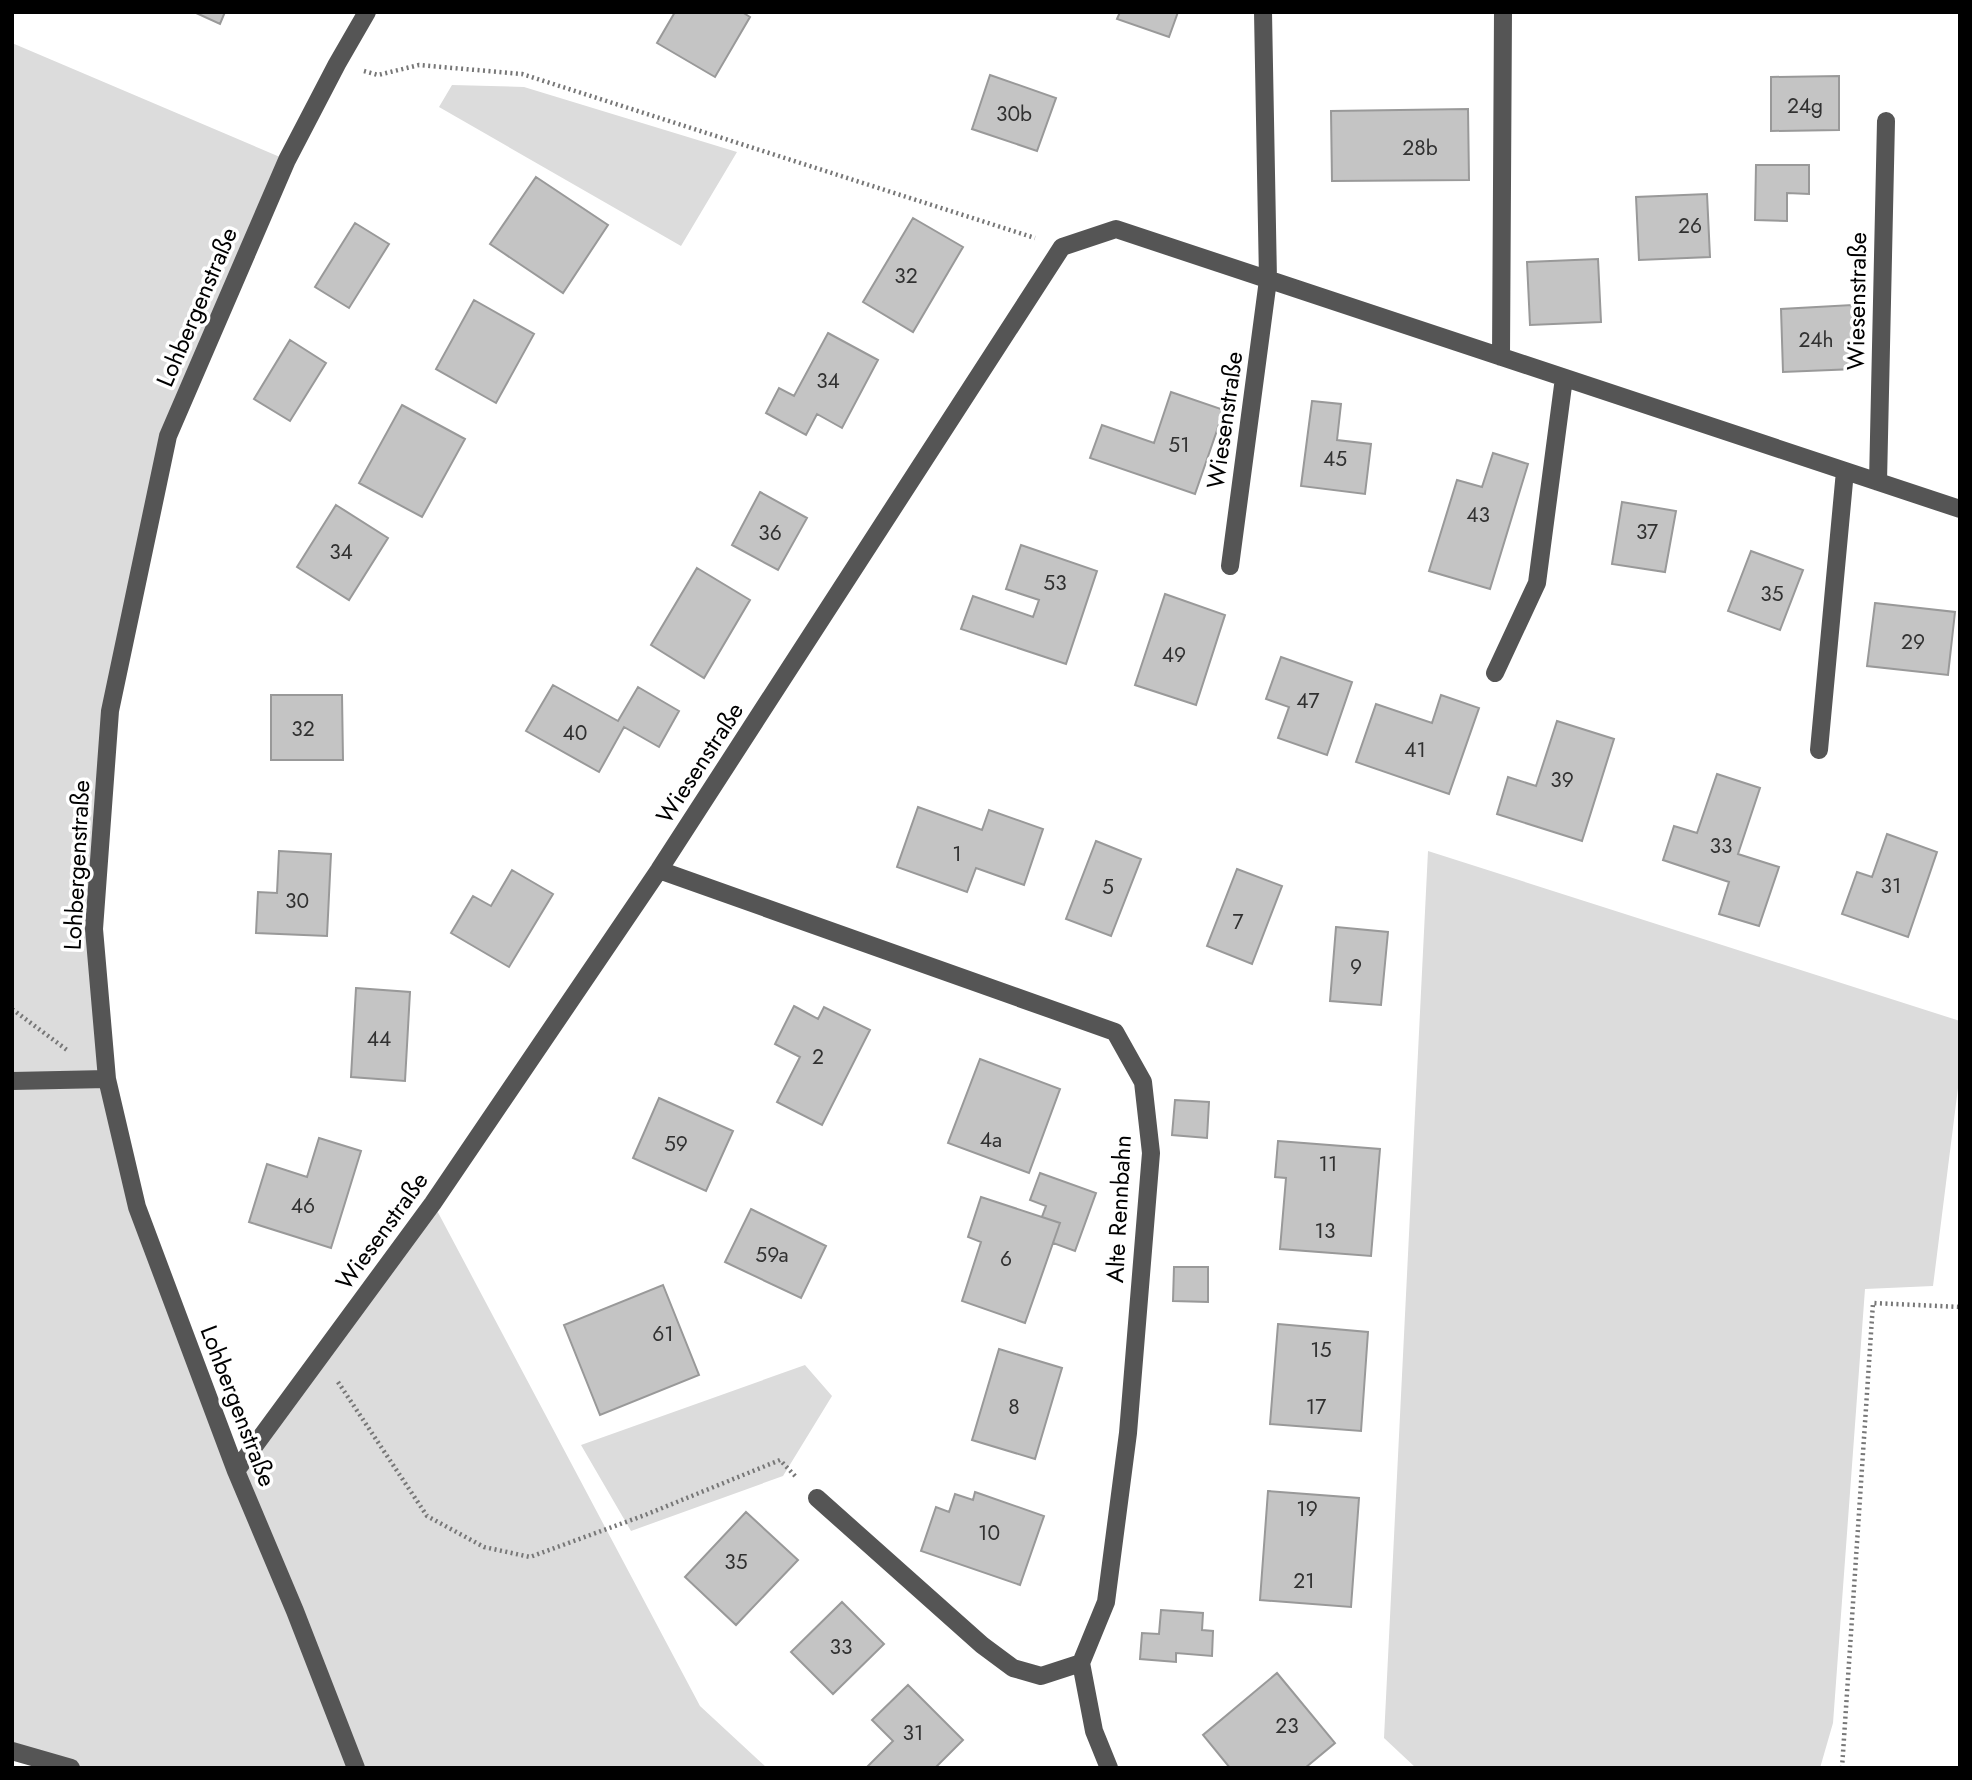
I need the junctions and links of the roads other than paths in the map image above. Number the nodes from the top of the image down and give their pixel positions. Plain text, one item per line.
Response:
1 (367, 12) edge
2 (1263, 12) edge
3 (1503, 12) edge
4 (1886, 121) dead end
5 (1268, 280) junction
6 (1501, 357) junction
7 (1564, 378) junction
8 (1845, 471) junction
9 (1878, 482) junction
10 (1960, 509) edge
11 (1230, 566) dead end
12 (1495, 673) dead end
13 (1819, 750) dead end
14 (659, 870) junction
15 (107, 1079) junction
16 (12, 1081) edge
17 (236, 1471) junction
18 (817, 1499) road end
19 (1081, 1662) junction
20 (12, 1751) edge
21 (71, 1768) edge
22 (356, 1768) edge
23 (1109, 1768) edge

1 - 15 street, Lohbergenstraße
2 - 5 street, Wiesenstraße
3 - 6 street
4 - 9 street, Wiesenstraße
5 - 6 street
5 - 11 street, Wiesenstraße
5 - 14 street, Wiesenstraße
6 - 7 street
7 - 8 street
7 - 12 street
8 - 9 street
8 - 13 street
9 - 10 street
14 - 17 street, Wiesenstraße
14 - 19 street, Alte Rennbahn
15 - 16 street
15 - 17 street, Lohbergenstraße
17 - 22 street, Lohbergenstraße
18 - 19 street
19 - 23 street
20 - 21 street

